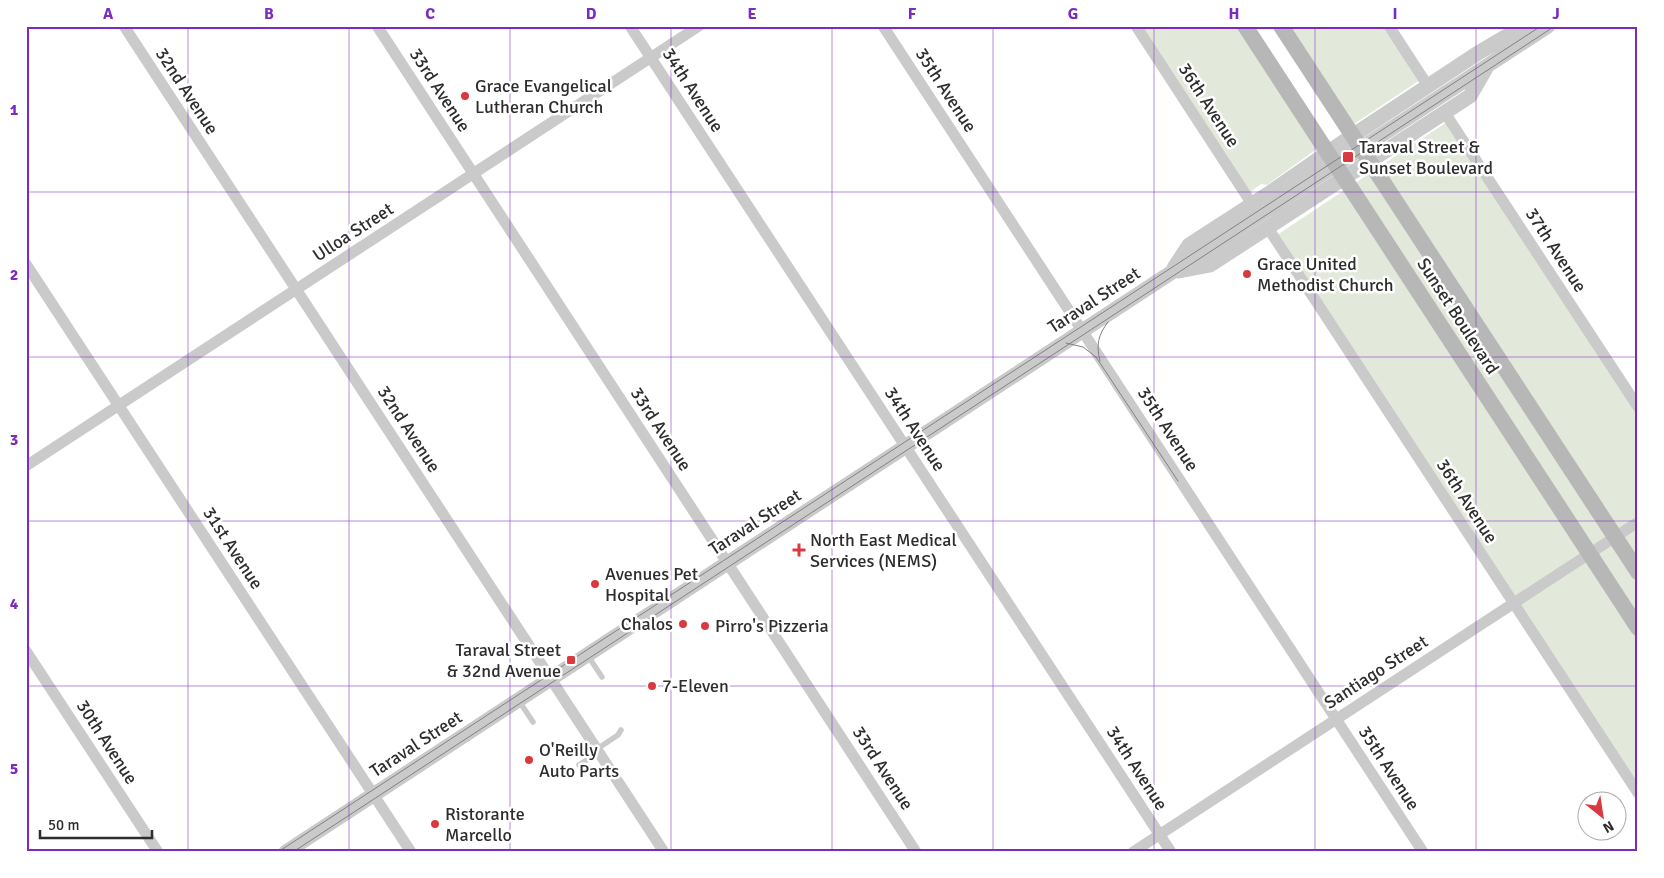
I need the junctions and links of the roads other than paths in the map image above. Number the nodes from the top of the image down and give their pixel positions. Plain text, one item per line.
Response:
1 (124, 26) edge
2 (377, 26) edge
3 (630, 26) edge
4 (699, 26) edge
5 (883, 26) edge
6 (1136, 26) edge
7 (1244, 26) edge
8 (1281, 26) edge
9 (1389, 26) edge
10 (1524, 26) edge
11 (1548, 26) edge
12 (651, 58) junction
13 (1487, 66) junction
14 (1428, 86) junction
15 (1445, 112) junction
16 (1361, 149) junction
17 (1336, 166) junction
18 (473, 174) junction
19 (1252, 204) junction
20 (1268, 228) junction
21 (26, 264) edge
22 (1170, 273) junction
23 (296, 290) junction
24 (1082, 331) junction
25 (119, 406) junction
26 (1638, 407) edge
27 (906, 446) junction
28 (26, 466) edge
29 (1638, 522) edge
30 (1615, 537) junction
31 (1589, 554) junction
32 (728, 563) junction
33 (1638, 572) edge
34 (1514, 603) junction
35 (1638, 628) edge
36 (26, 651) edge
37 (587, 654) junction
38 (551, 678) junction
39 (602, 678) dead end
40 (518, 700) junction
41 (1336, 719) junction
42 (533, 722) dead end
43 (620, 730) dead end
44 (598, 750) junction
45 (579, 765) dead end
46 (1638, 793) edge
47 (373, 794) junction
48 (1160, 835) junction
49 (158, 852) edge
50 (286, 852) edge
51 (410, 852) edge
52 (664, 852) edge
53 (916, 852) edge
54 (1133, 852) edge
55 (1171, 852) edge
56 (1423, 852) edge

1 - 23 street, 32nd Avenue
2 - 18 street, 33rd Avenue
3 - 12 street, 34th Avenue
4 - 12 street, Ulloa Street
5 - 24 street, 35th Avenue
6 - 19 street, 36th Avenue
7 - 17 main road, Sunset Boulevard
8 - 16 main road, Sunset Boulevard
9 - 14 street
10 - 14 street, Taraval Street
11 - 13 street, Taraval Street
12 - 18 street, Ulloa Street
12 - 27 street, 34th Avenue
13 - 15 street, Taraval Street
13 - 16 street, Taraval Street
14 - 16 street, Taraval Street
15 - 16 street, Taraval Street
15 - 26 street, 37th Avenue
16 - 17 street, Taraval Street
16 - 17 street, Taraval Street
16 - 30 main road, Sunset Boulevard
17 - 19 street, Taraval Street
17 - 20 street, Taraval Street
17 - 22 street, Taraval Street
17 - 31 main road, Sunset Boulevard
18 - 23 street, Ulloa Street
18 - 32 street, 33rd Avenue
19 - 22 street, Taraval Street
20 - 22 street, Taraval Street
20 - 34 street, 36th Avenue
21 - 25 street, 31st Avenue
22 - 24 street, Taraval Street
23 - 25 street, Ulloa Street
23 - 38 street, 32nd Avenue
24 - 27 street, Taraval Street
24 - 41 street, 35th Avenue
25 - 28 street, Ulloa Street
25 - 47 street, 31st Avenue
27 - 32 street, Taraval Street
27 - 48 street, 34th Avenue
29 - 30 street, Santiago Street
30 - 31 street, Santiago Street
30 - 33 main road, Sunset Boulevard
31 - 34 street, Santiago Street
31 - 35 main road, Sunset Boulevard
32 - 37 street, Taraval Street
32 - 53 street, 33rd Avenue
34 - 41 street, Santiago Street
34 - 46 street, 36th Avenue
36 - 49 street, 30th Avenue
37 - 38 street, Taraval Street
37 - 39 lane
38 - 40 street, Taraval Street
38 - 44 street, 32nd Avenue
40 - 42 lane
40 - 47 street, Taraval Street
41 - 48 street, Santiago Street
41 - 56 street, 35th Avenue
43 - 44 lane
44 - 45 lane
44 - 52 street, 32nd Avenue
47 - 50 street, Taraval Street
47 - 51 street, 31st Avenue
48 - 54 street, Santiago Street
48 - 55 street, 34th Avenue

